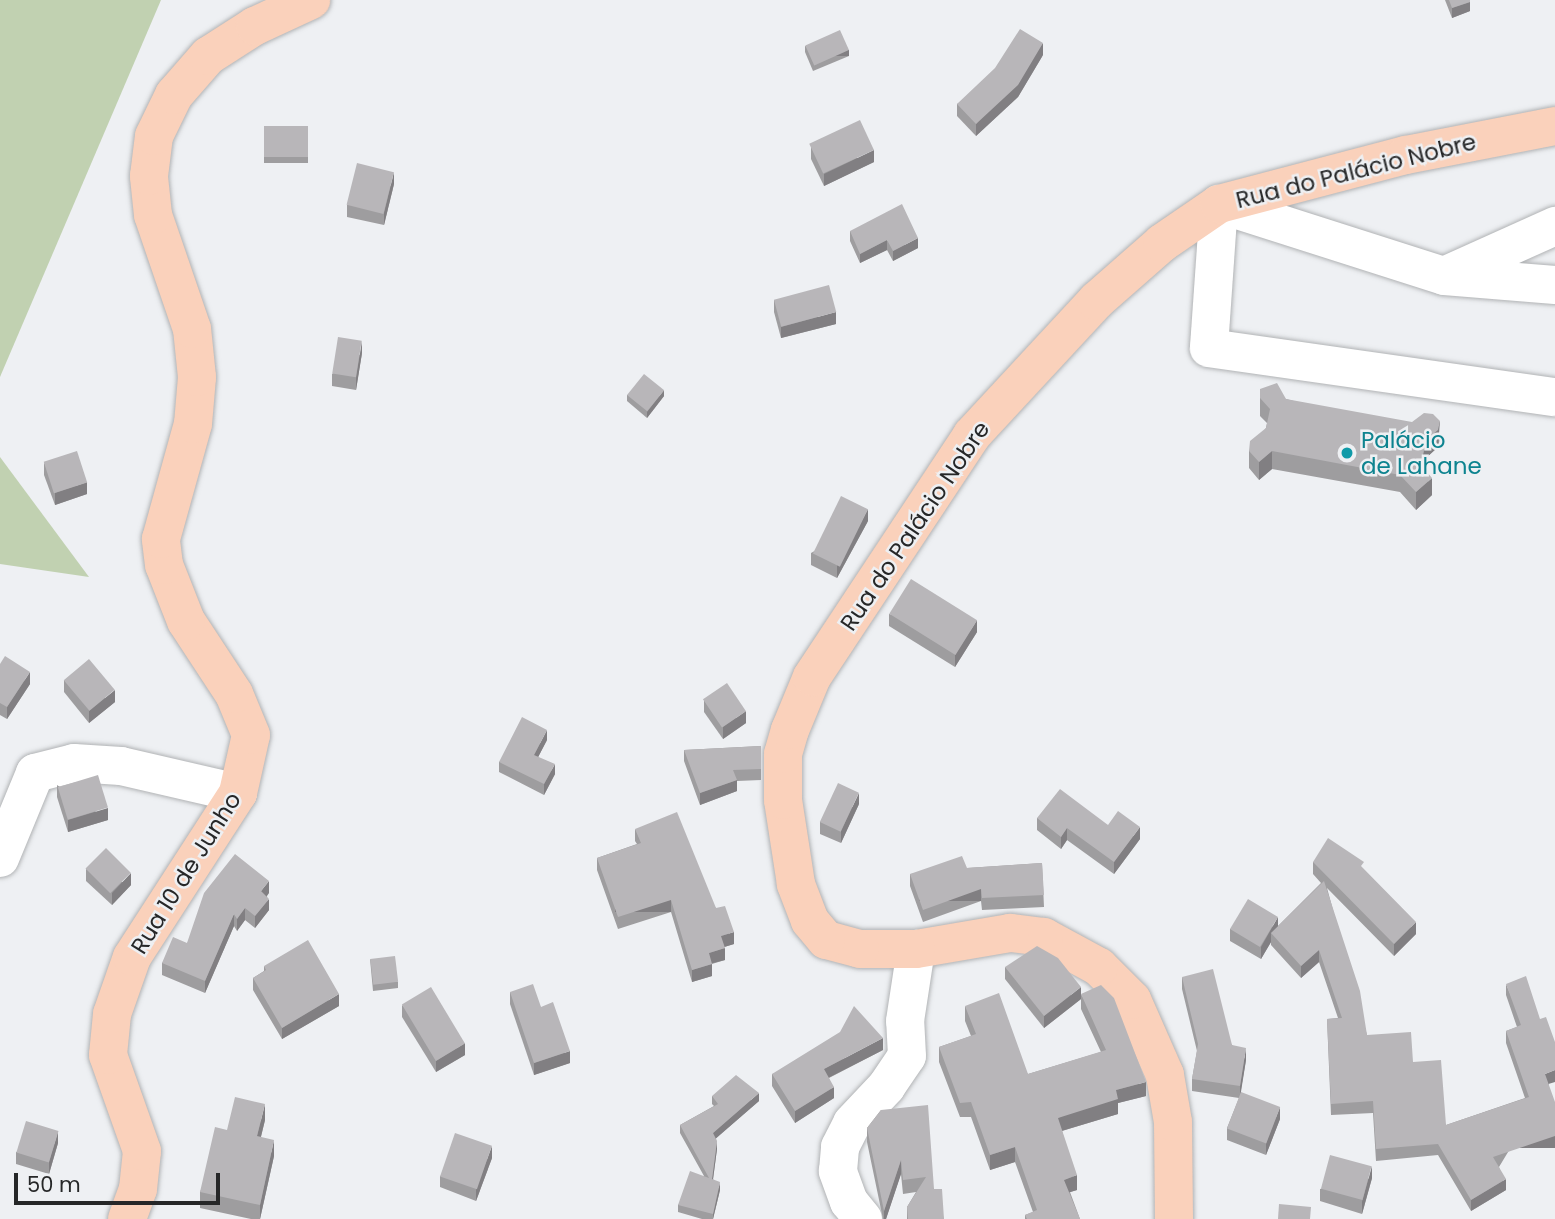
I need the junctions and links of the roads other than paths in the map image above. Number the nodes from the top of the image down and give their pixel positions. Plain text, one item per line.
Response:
1 (311, 0) edge
2 (1555, 126) edge
3 (1219, 204) junction
4 (1555, 226) edge
5 (1444, 276) junction
6 (1555, 285) edge
7 (1555, 397) edge
8 (238, 793) junction
9 (0, 858) edge
10 (916, 949) junction
11 (127, 1219) edge
12 (863, 1219) edge
13 (1174, 1219) edge

1 - 8 main road, Rua 10 de Junho
2 - 3 main road, Rua do Palácio Nobre
3 - 5 street
3 - 7 street
3 - 10 main road, Rua do Palácio Nobre
4 - 5 street
5 - 6 street
8 - 9 street
8 - 11 main road, Rua 10 de Junho
10 - 12 street
10 - 13 main road, Rua do Palácio Nobre

